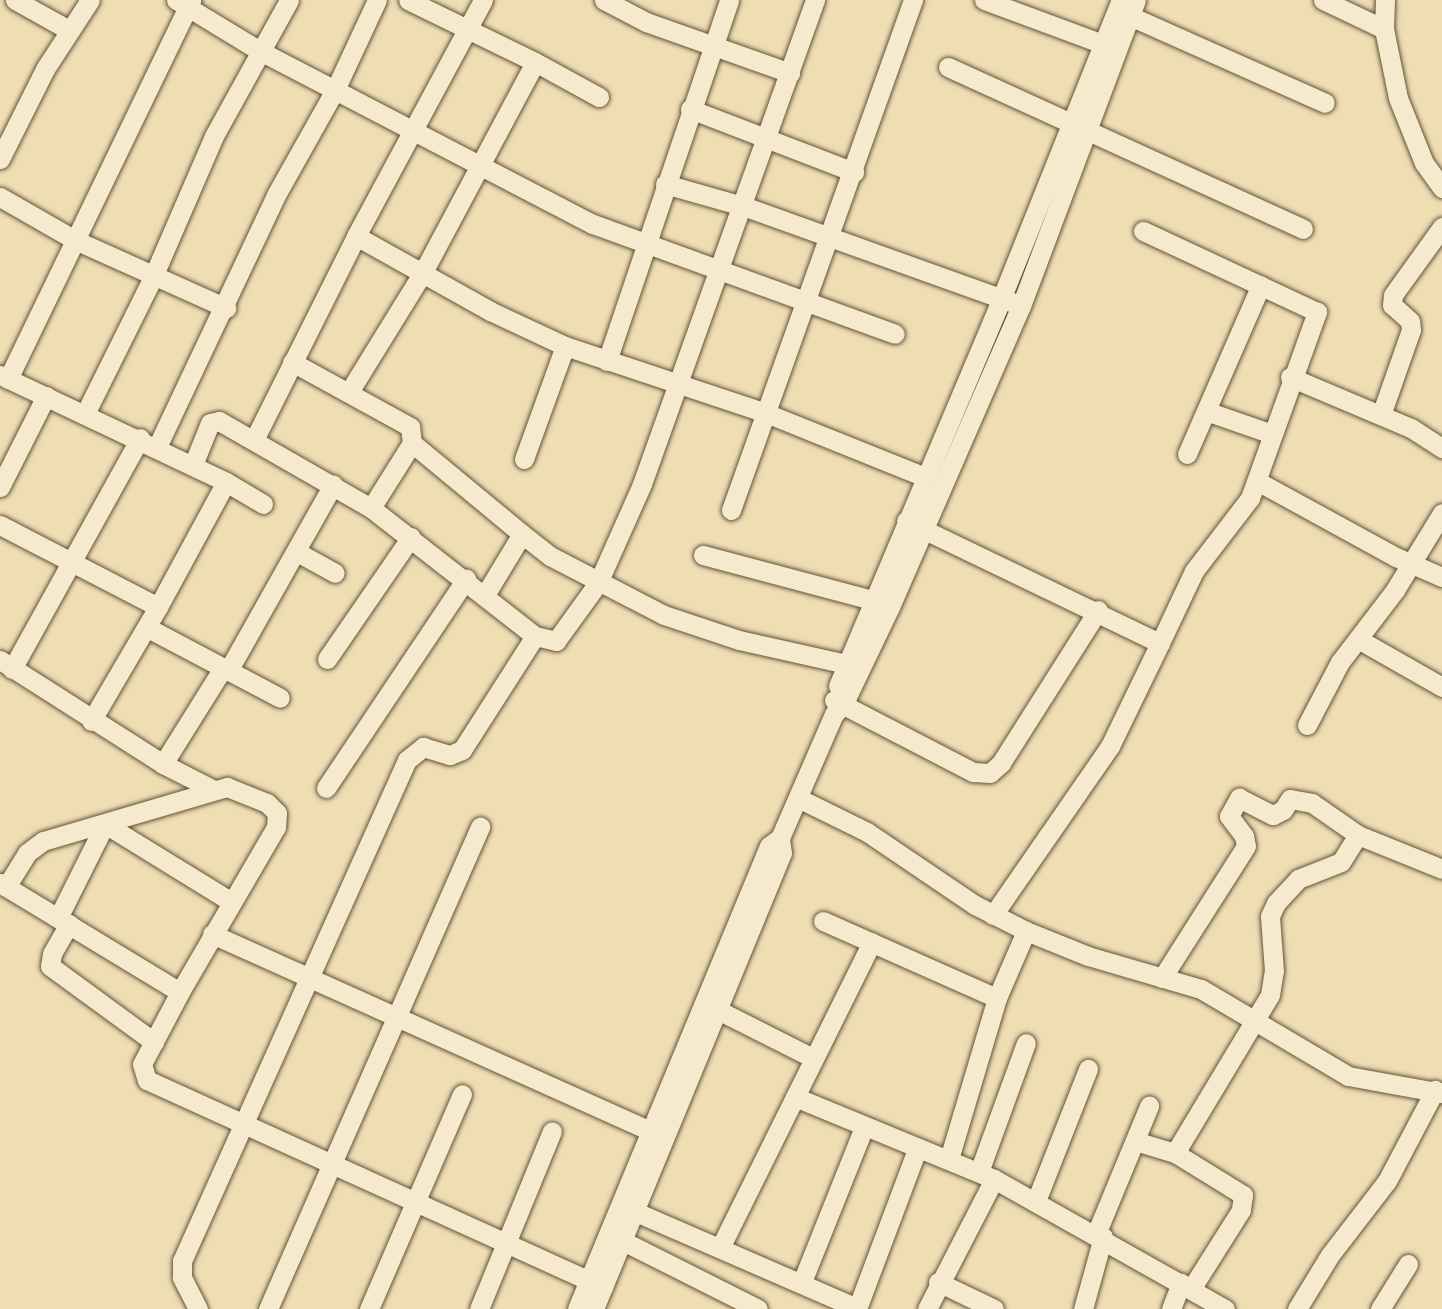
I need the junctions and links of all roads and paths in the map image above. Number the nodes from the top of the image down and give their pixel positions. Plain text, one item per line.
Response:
1 (15, 0) edge
2 (90, 0) edge
3 (289, 0) edge
4 (377, 0) edge
5 (408, 0) edge
6 (482, 0) edge
7 (604, 0) edge
8 (729, 0) edge
9 (815, 0) edge
10 (914, 0) edge
11 (984, 0) edge
12 (1323, 0) edge
13 (1385, 0) edge
14 (185, 2) edge
15 (1126, 7) edge
16 (1384, 29) junction
17 (69, 30) junction
18 (469, 30) junction
19 (712, 43) junction
20 (1103, 44) junction
21 (260, 51) junction
22 (535, 62) junction
23 (948, 67) dead end
24 (790, 73) junction
25 (335, 90) junction
26 (599, 97) dead end
27 (1325, 103) dead end
28 (690, 109) junction
29 (1079, 129) junction
30 (415, 131) junction
31 (767, 138) junction
32 (0, 159) edge
33 (479, 168) junction
34 (1063, 171) junction
35 (854, 172) junction
36 (665, 184) junction
37 (1441, 185) edge
38 (0, 197) edge
39 (743, 206) junction
40 (1442, 227) edge
41 (1303, 229) dead end
42 (1143, 231) dead end
43 (356, 236) junction
44 (830, 238) junction
45 (75, 240) junction
46 (646, 242) junction
47 (718, 269) junction
48 (422, 274) junction
49 (153, 277) junction
50 (1261, 285) junction
51 (1002, 297) junction
52 (807, 302) junction
53 (1021, 306) junction
54 (226, 308) junction
55 (895, 334) dead end
56 (565, 346) junction
57 (607, 361) junction
58 (292, 362) junction
59 (4, 377) edge
60 (1290, 377) junction
61 (677, 381) junction
62 (349, 392) junction
63 (46, 396) junction
64 (1206, 411) junction
65 (766, 413) junction
66 (85, 414) junction
67 (1381, 415) junction
68 (1272, 435) junction
69 (140, 438) junction
70 (254, 440) junction
71 (412, 443) junction
72 (158, 447) junction
73 (1442, 448) edge
74 (1187, 454) dead end
75 (524, 459) dead end
76 (192, 465) junction
77 (925, 477) junction
78 (1257, 481) junction
79 (226, 482) junction
80 (333, 485) junction
81 (0, 487) edge
82 (262, 504) dead end
83 (371, 508) junction
84 (731, 510) dead end
85 (1442, 513) edge
86 (0, 524) edge
87 (915, 525) junction
88 (522, 534) junction
89 (411, 537) junction
90 (297, 552) junction
91 (703, 555) dead end
92 (74, 560) junction
93 (1410, 564) junction
94 (335, 573) dead end
95 (1442, 576) edge
96 (466, 579) junction
97 (597, 583) junction
98 (485, 595) junction
99 (872, 600) junction
100 (158, 607) junction
101 (1098, 610) junction
102 (148, 628) junction
103 (535, 636) junction
104 (1358, 639) junction
105 (1160, 643) junction
106 (327, 659) dead end
107 (6, 664) edge
108 (846, 664) junction
109 (226, 669) junction
110 (1442, 687) edge
111 (280, 698) dead end
112 (836, 706) junction
113 (91, 721) junction
114 (1307, 725) dead end
115 (163, 765) junction
116 (326, 788) dead end
117 (214, 790) junction
118 (798, 798) junction
119 (105, 824) junction
120 (480, 827) dead end
121 (1358, 835) junction
122 (1442, 869) edge
123 (3, 885) edge
124 (232, 902) junction
125 (993, 915) junction
126 (64, 921) junction
127 (823, 921) dead end
128 (1026, 931) junction
129 (212, 934) junction
130 (873, 942) junction
131 (309, 975) junction
132 (1162, 978) junction
133 (180, 992) junction
134 (998, 998) junction
135 (709, 1006) junction
136 (396, 1017) junction
137 (1256, 1020) junction
138 (154, 1042) junction
139 (1026, 1043) dead end
140 (813, 1058) junction
141 (1088, 1069) dead end
142 (1439, 1091) edge
143 (462, 1094) dead end
144 (795, 1097) junction
145 (1149, 1106) dead end
146 (241, 1123) junction
147 (864, 1127) junction
148 (552, 1131) dead end
149 (656, 1134) junction
150 (1135, 1141) junction
151 (917, 1149) junction
152 (1175, 1153) junction
153 (949, 1159) junction
154 (331, 1164) junction
155 (987, 1175) junction
156 (1036, 1201) junction
157 (417, 1202) junction
158 (625, 1208) junction
159 (1100, 1236) junction
160 (621, 1240) junction
161 (508, 1242) junction
162 (720, 1246) junction
163 (1408, 1264) dead end
164 (802, 1282) junction
165 (938, 1282) junction
166 (596, 1284) junction
167 (1186, 1286) junction
168 (857, 1308) edge
169 (198, 1309) edge
170 (268, 1309) edge
171 (369, 1309) edge
172 (479, 1309) edge
173 (577, 1309) edge
174 (594, 1309) edge
175 (758, 1309) edge
176 (927, 1309) edge
177 (994, 1309) edge
178 (1083, 1309) edge
179 (1171, 1309) edge
180 (1225, 1309) edge
181 (1297, 1309) edge
182 (1380, 1309) edge

1 - 17 street
2 - 17 street
3 - 21 street
4 - 25 street
5 - 18 street
6 - 18 street
7 - 19 street
8 - 19 street
9 - 24 street
10 - 35 street
11 - 20 street
12 - 16 street
13 - 16 street
14 - 21 street
14 - 45 street
15 - 20 street
15 - 27 street
15 - 29 street
16 - 37 street
17 - 32 street
18 - 22 street
18 - 30 street
19 - 24 street
19 - 28 street
20 - 29 street
21 - 25 street
21 - 49 street
22 - 26 street
22 - 33 street
23 - 29 street
24 - 31 street
25 - 30 street
25 - 54 street
28 - 31 street
28 - 36 street
29 - 34 street
29 - 41 street
30 - 33 street
30 - 43 street
31 - 35 street
31 - 39 street
33 - 46 street
33 - 48 street
34 - 51 street
34 - 53 street
35 - 44 street
36 - 39 street
36 - 46 street
38 - 45 street
39 - 44 street
39 - 47 street
40 - 67 street
42 - 50 street
43 - 48 street
43 - 58 street
44 - 51 street
44 - 52 street
45 - 49 street
45 - 59 street
46 - 47 street
46 - 57 street
47 - 52 street
47 - 61 street
48 - 56 street
48 - 62 street
49 - 54 street
49 - 66 street
50 - 60 street
50 - 64 street
51 - 53 street
51 - 77 street
52 - 55 street
52 - 65 street
53 - 87 street
54 - 72 street
56 - 57 street
56 - 75 street
57 - 61 street
58 - 62 street
58 - 70 street
59 - 63 street
60 - 67 street
60 - 68 street
61 - 65 street
61 - 97 street
62 - 71 street
63 - 66 street
63 - 81 street
64 - 68 street
64 - 74 street
65 - 77 street
65 - 84 street
66 - 69 street
67 - 73 street
68 - 78 street
69 - 72 street
69 - 92 street
70 - 76 street
70 - 80 street
71 - 83 street
71 - 88 street
72 - 76 street
76 - 79 street
77 - 87 street
78 - 93 street
78 - 105 street
79 - 82 street
79 - 100 street
80 - 83 street
80 - 90 street
83 - 89 street
85 - 93 street
86 - 92 street
87 - 99 street
87 - 101 street
87 - 112 street
88 - 97 street
88 - 98 street
89 - 96 street
89 - 106 street
90 - 94 street
90 - 109 street
91 - 99 street
92 - 100 street
92 - 107 street
93 - 95 street
93 - 104 street
96 - 98 street
96 - 116 street
97 - 103 street
97 - 108 street
98 - 103 street
99 - 108 street
100 - 102 street
101 - 105 street
101 - 112 street
102 - 109 street
102 - 113 street
103 - 131 street
104 - 110 street
104 - 114 street
105 - 125 street
107 - 113 street
108 - 112 street
109 - 111 street
109 - 115 street
112 - 118 street
113 - 115 street
115 - 117 street
117 - 119 street
117 - 124 street
118 - 125 street
118 - 135 street
119 - 123 street
119 - 124 street
119 - 126 street
120 - 136 street
121 - 122 street
121 - 132 street
121 - 137 street
123 - 126 street
124 - 129 street
125 - 128 street
126 - 133 street
126 - 138 street
127 - 130 street
128 - 132 street
128 - 134 street
129 - 131 street
129 - 133 street
130 - 134 street
130 - 140 street
131 - 136 street
131 - 146 street
132 - 137 street
133 - 138 street
134 - 153 street
135 - 140 street
135 - 149 street
136 - 149 street
136 - 154 street
137 - 142 street
137 - 152 street
138 - 146 street
139 - 155 street
140 - 144 street
141 - 156 street
142 - 181 street
143 - 157 street
144 - 147 street
144 - 162 street
145 - 150 street
146 - 154 street
146 - 169 street
147 - 151 street
147 - 164 street
148 - 161 street
149 - 158 street
150 - 152 street
150 - 159 street
151 - 153 street
151 - 168 street
152 - 167 street
153 - 155 street
154 - 157 street
154 - 170 street
155 - 156 street
155 - 165 street
156 - 159 street
157 - 161 street
157 - 171 street
158 - 160 street
158 - 162 street
158 - 166 street
159 - 167 street
159 - 178 street
160 - 166 street
160 - 175 street
161 - 166 street
161 - 172 street
162 - 164 street
163 - 182 street
164 - 168 street
165 - 176 street
165 - 177 street
166 - 173 street
166 - 174 street
167 - 179 street
167 - 180 street

